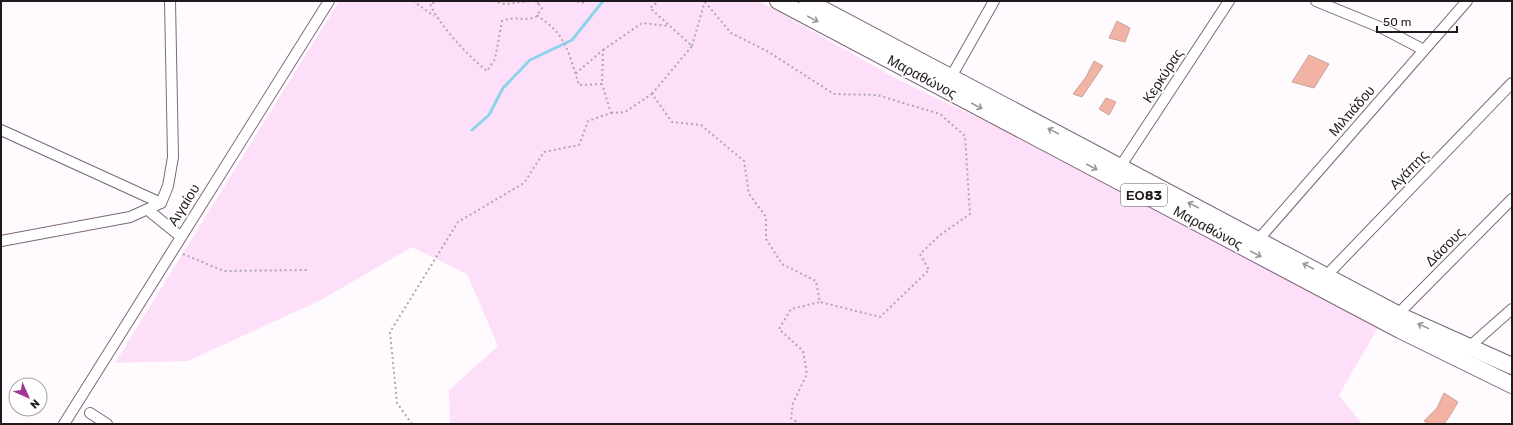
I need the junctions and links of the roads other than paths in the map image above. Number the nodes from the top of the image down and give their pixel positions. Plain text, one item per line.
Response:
1 (170, 1) edge
2 (329, 1) edge
3 (778, 1) edge
4 (807, 1) edge
5 (994, 1) edge
6 (1229, 1) edge
7 (1316, 1) edge
8 (1467, 1) edge
9 (1424, 50) junction
10 (951, 77) junction
11 (1512, 83) edge
12 (1, 130) edge
13 (1120, 167) junction
14 (1512, 199) edge
15 (161, 202) junction
16 (148, 210) junction
17 (180, 236) junction
18 (1258, 240) junction
19 (1, 241) edge
20 (1326, 276) junction
21 (1512, 309) edge
22 (1398, 314) junction
23 (1469, 347) junction
24 (1512, 366) edge
25 (1512, 384) edge
26 (90, 413) dead end
27 (64, 424) edge
28 (107, 424) edge

1 - 15 street
2 - 17 street, Αιγαίου
3 -> 25 main road, Μαραθώνος / ΕΟ83
4 - 10 main road, Μαραθώνος / ΕΟ83
5 - 10 street
6 - 13 street, Κερκύρας
7 - 9 street
8 - 9 street, Μιλτιάδου
9 - 18 street, Μιλτιάδου
13 -> 10 main road, Μαραθώνος / ΕΟ83
11 - 20 street, Αγάπης
12 - 15 street
18 -> 13 main road, Μαραθώνος / ΕΟ83
14 - 22 street, Δάσους
15 - 16 street
16 - 17 street
16 - 19 street
17 - 27 street, Αιγαίου
20 -> 18 main road, Μαραθώνος / ΕΟ83
20 - 22 main road, Μαραθώνος / ΕΟ83
21 - 23 street
23 -> 22 main road, Μαραθώνος / ΕΟ83
23 - 24 main road, Μαραθώνος / ΕΟ83
26 - 28 street

